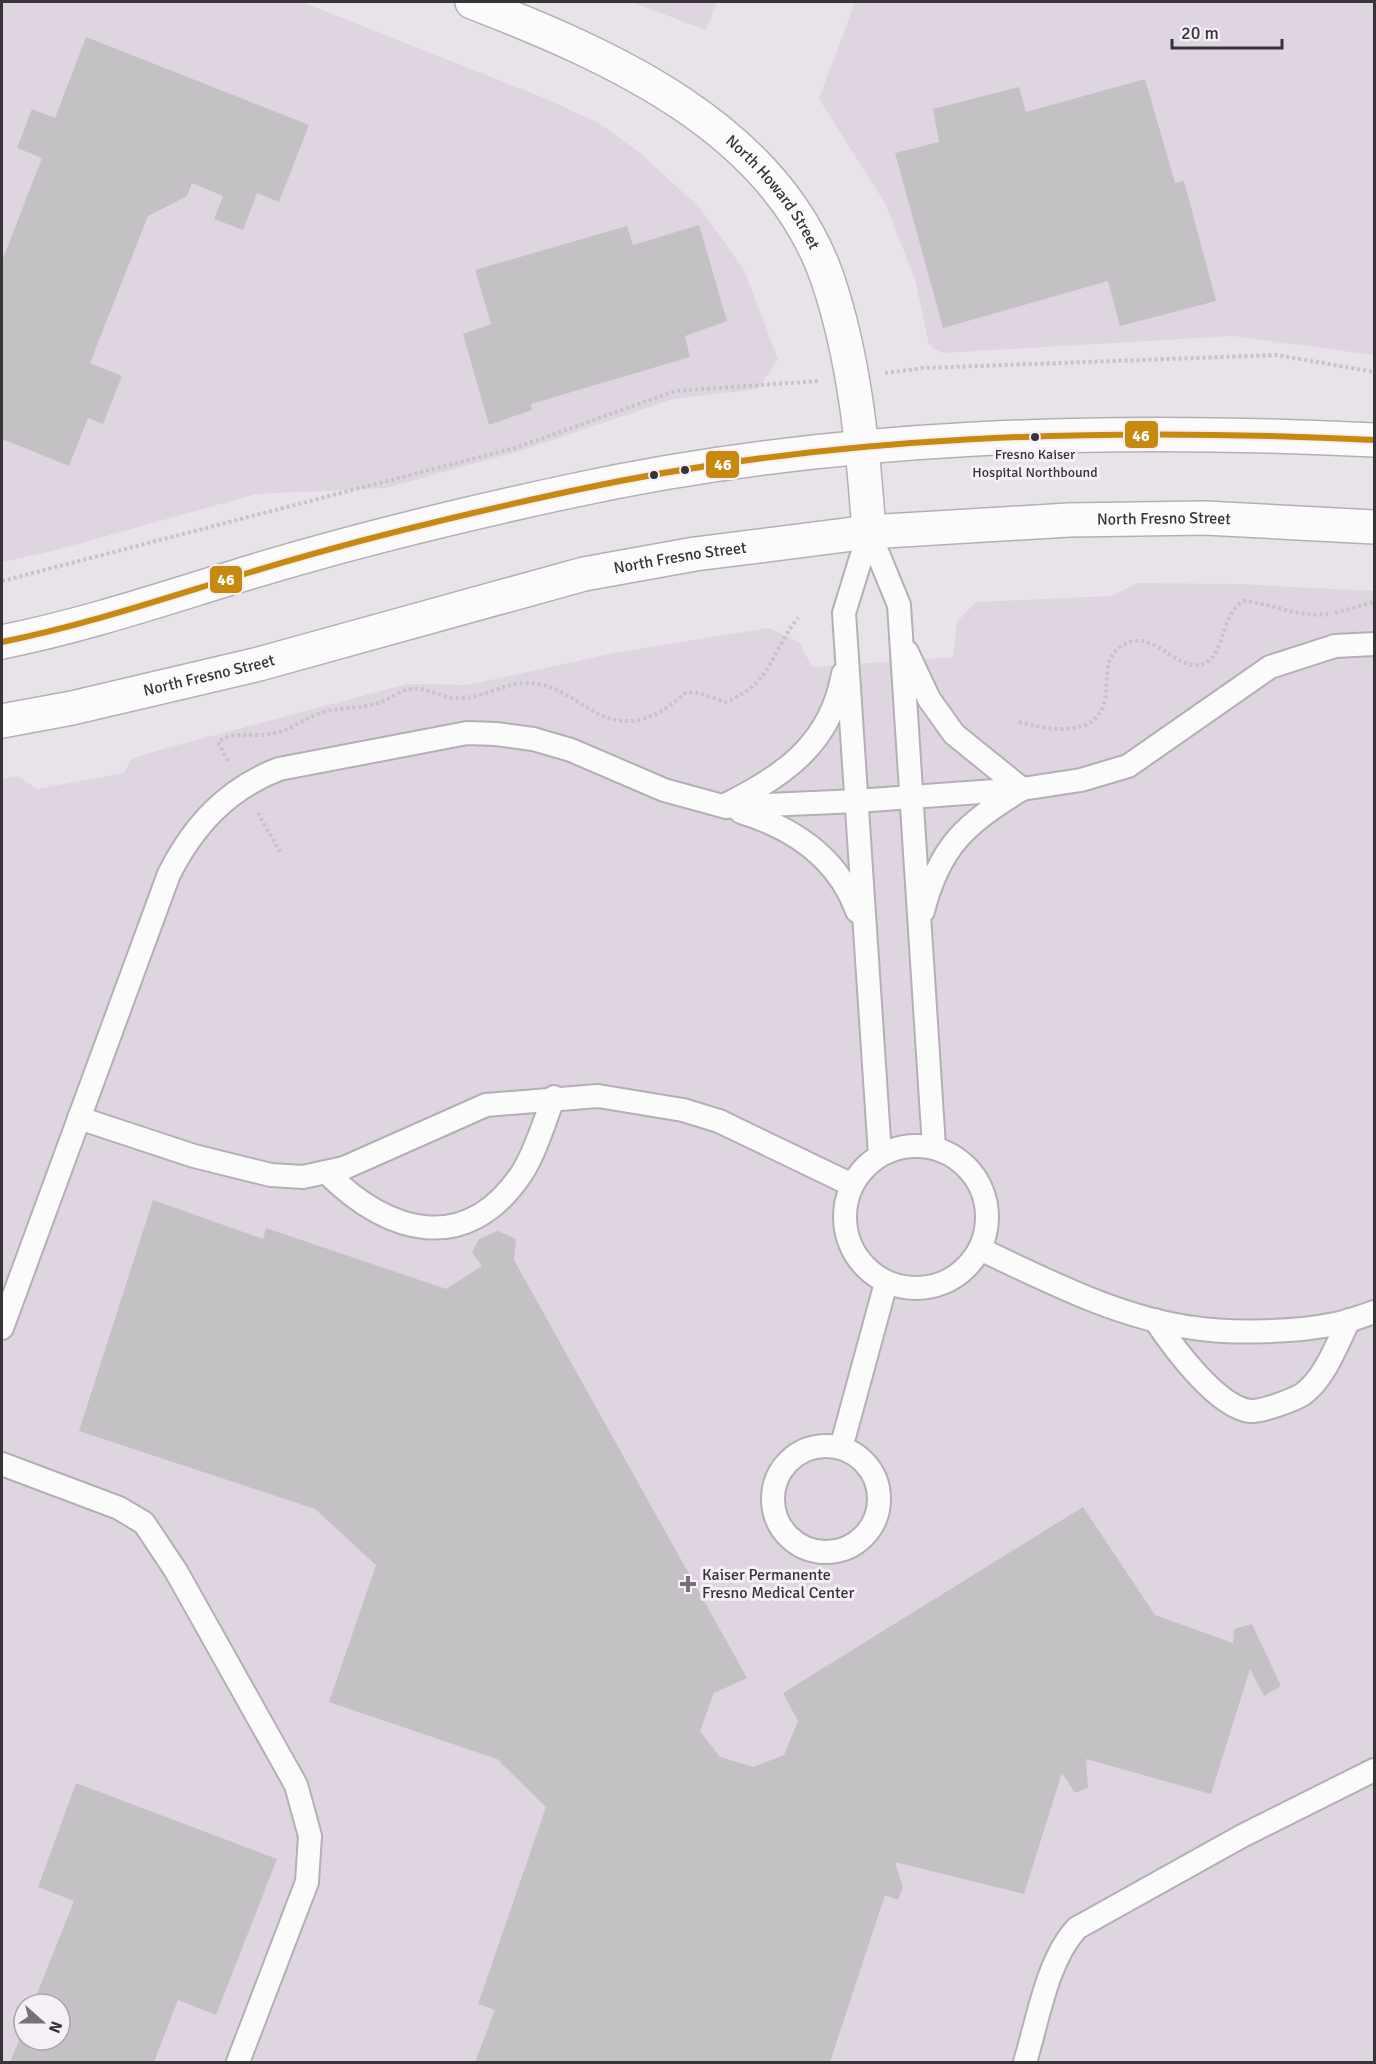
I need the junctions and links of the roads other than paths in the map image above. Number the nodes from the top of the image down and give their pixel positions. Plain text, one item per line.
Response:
1 (472, 2) edge
2 (1374, 440) edge
3 (863, 447) junction
4 (1374, 527) edge
5 (869, 532) junction
6 (901, 640) junction
7 (2, 642) edge
8 (1374, 644) edge
9 (846, 645) junction
10 (2, 721) edge
11 (1022, 789) junction
12 (911, 796) junction
13 (857, 801) junction
14 (724, 807) junction
15 (920, 924) junction
16 (863, 928) junction
17 (554, 1097) junction
18 (79, 1118) junction
19 (934, 1147) junction
20 (880, 1155) junction
21 (326, 1172) junction
22 (852, 1185) junction
23 (980, 1250) junction
24 (886, 1283) junction
25 (1374, 1312) edge
26 (1155, 1320) junction
27 (1349, 1320) junction
28 (2, 1328) edge
29 (840, 1448) junction
30 (2, 1464) edge
31 (1374, 1770) edge
32 (238, 2062) edge
33 (1025, 2062) edge

1 - 3 main road, North Howard Street
2 - 3 main road
3 - 5 main road, North Howard Street
3 - 7 main road
4 - 5 main road, North Fresno Street
5 - 6 lane
5 - 9 lane
5 - 10 main road, North Fresno Street
6 - 11 lane
6 - 12 lane
8 - 11 lane
9 - 13 lane
9 - 14 lane
11 - 12 lane
11 - 15 lane
12 - 13 lane
12 - 15 lane
13 - 14 lane
13 - 16 lane
14 - 16 lane
14 - 18 lane
15 - 19 lane
16 - 20 lane
17 - 21 lane
17 - 21 lane
17 - 22 lane
18 - 21 lane
18 - 28 lane
19 - 20 lane
19 - 23 lane
20 - 22 lane
22 - 24 lane
23 - 24 lane
23 - 26 lane
24 - 29 lane
25 - 27 lane
26 - 27 lane
26 - 27 lane
29 - 29 lane
30 - 32 lane
31 - 33 lane

